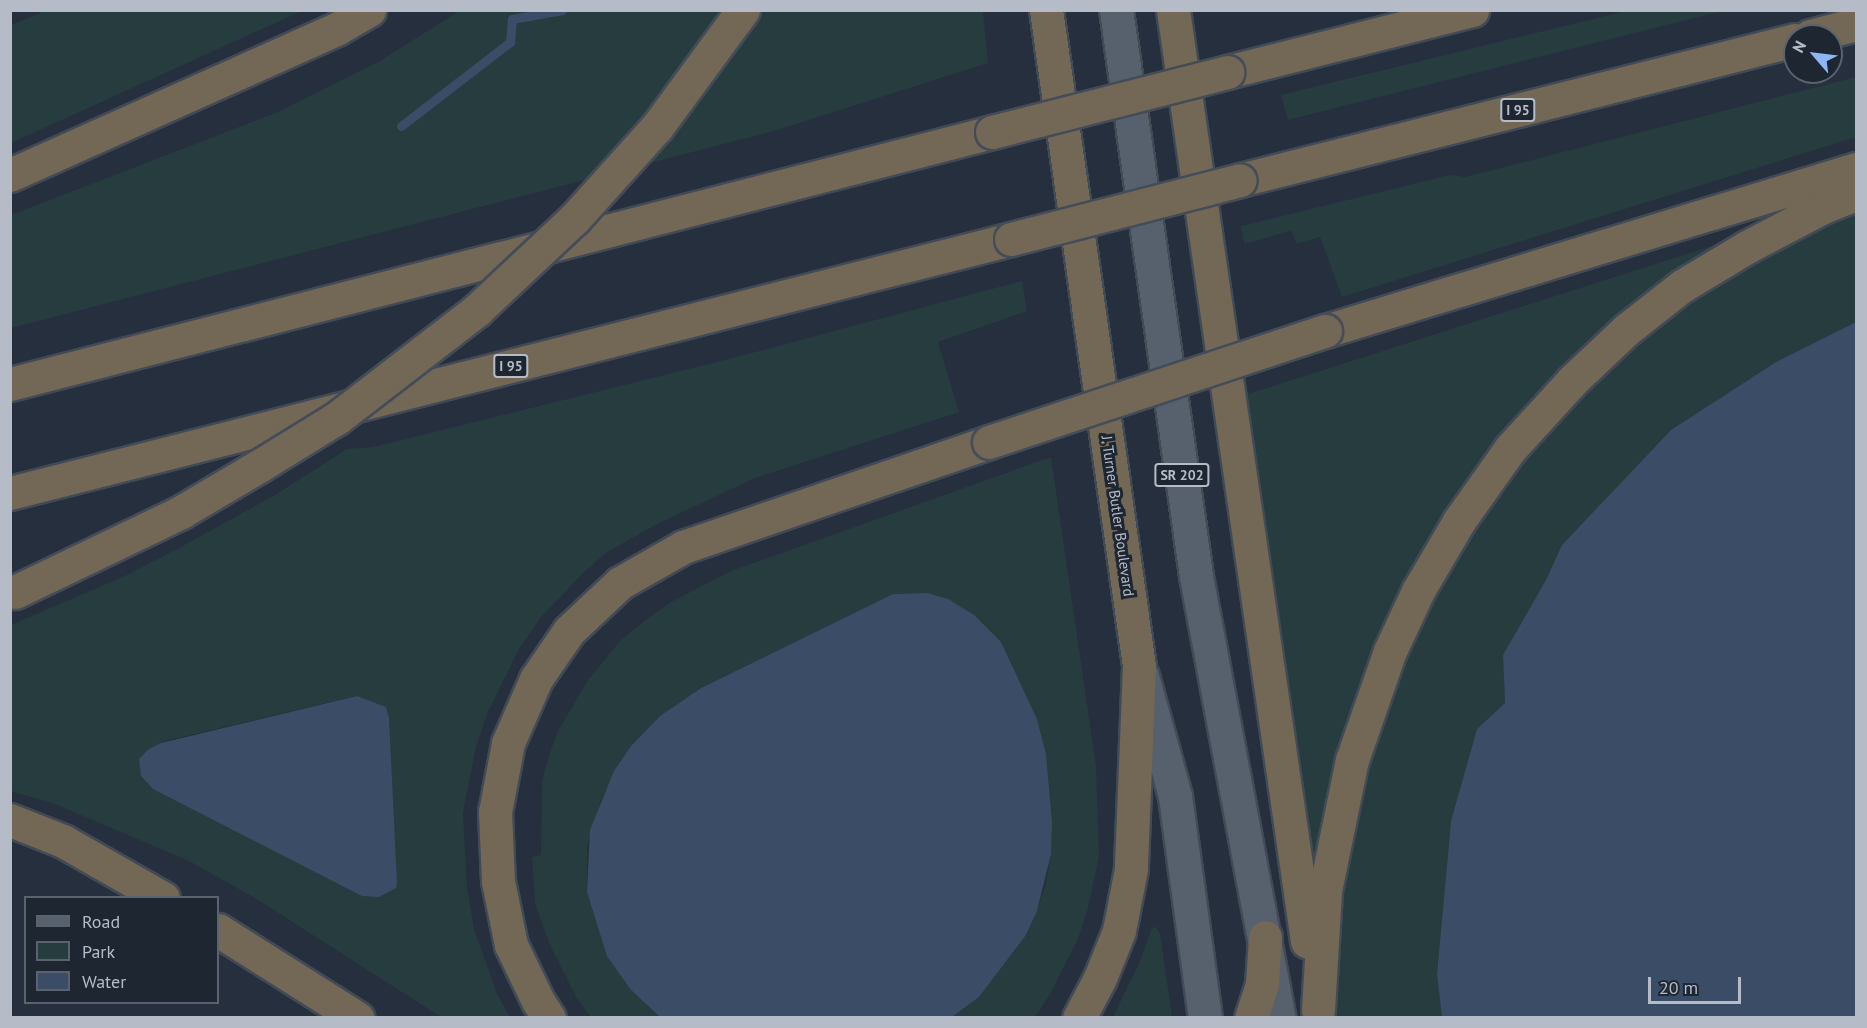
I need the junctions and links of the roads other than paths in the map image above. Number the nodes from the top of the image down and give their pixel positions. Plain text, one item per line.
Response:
1 (369, 10) edge
2 (742, 10) edge
3 (1046, 10) edge
4 (1116, 10) edge
5 (1173, 10) edge
6 (1390, 10) edge
7 (1472, 10) edge
8 (1783, 43) edge
9 (1227, 72) junction
10 (1857, 169) edge
11 (10, 175) edge
12 (1857, 194) edge
13 (10, 384) edge
14 (10, 493) edge
15 (13, 593) edge
16 (1139, 666) junction
17 (10, 820) edge
18 (160, 896) edge
19 (219, 931) edge
20 (1265, 937) junction
21 (1318, 1014) edge
22 (357, 1017) edge
23 (549, 1017) edge
24 (1079, 1017) edge
25 (1205, 1017) edge
26 (1251, 1017) edge
27 (1279, 1017) edge

1 - 11 highway
2 - 15 highway, bridge
3 - 16 highway, J. Turner Butler Boulevard
4 - 20 main road, SR 202
5 - 21 highway
6 - 9 highway
7 - 9 highway
8 - 14 highway, I 95, bridge
9 - 13 highway, bridge
10 - 23 highway, bridge
12 - 21 highway
16 - 24 highway
16 - 25 main road, J. Turner Butler Boulevard
17 - 18 highway
19 - 22 highway
20 - 26 highway
20 - 27 main road, SR 202

